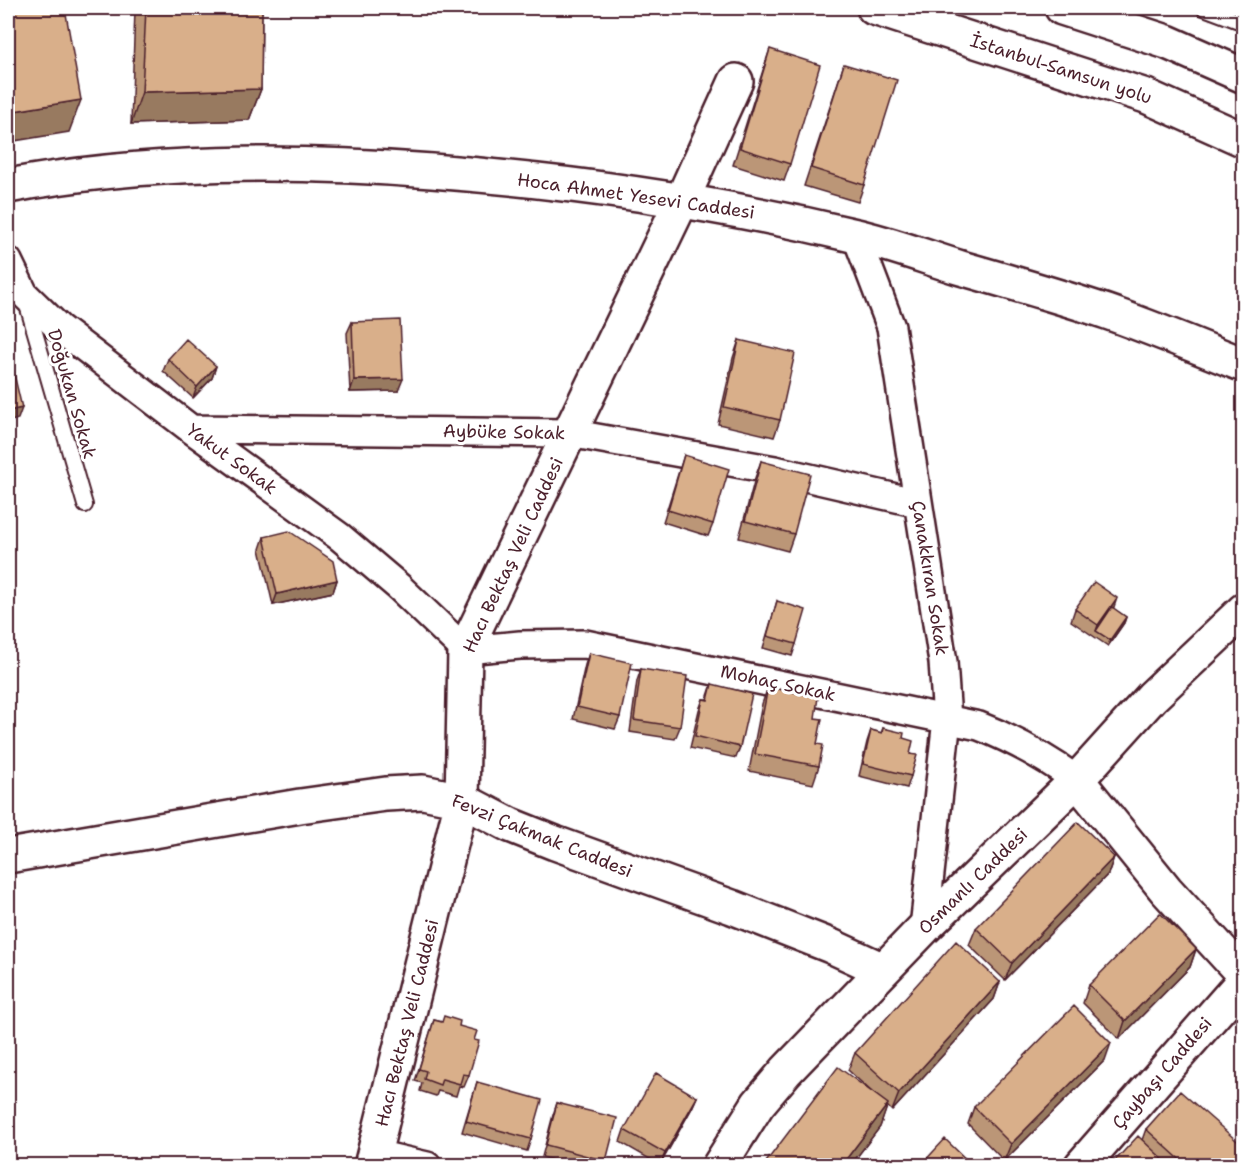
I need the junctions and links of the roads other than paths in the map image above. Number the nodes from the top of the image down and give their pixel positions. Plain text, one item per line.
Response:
1 (874, 8) edge
2 (1062, 8) edge
3 (1204, 8) edge
4 (1244, 23) edge
5 (1244, 76) edge
6 (736, 81) dead end
7 (1244, 140) edge
8 (8, 186) edge
9 (682, 200) junction
10 (856, 235) junction
11 (8, 261) edge
12 (24, 294) junction
13 (1244, 365) edge
14 (191, 429) junction
15 (569, 433) junction
16 (918, 503) junction
17 (85, 505) dead end
18 (1244, 610) edge
19 (465, 650) junction
20 (946, 719) junction
21 (1077, 780) junction
22 (462, 800) junction
23 (8, 856) edge
24 (924, 928) junction
25 (883, 970) junction
26 (1244, 978) edge
27 (373, 1160) edge
28 (427, 1166) edge
29 (719, 1166) edge
30 (1081, 1166) edge

1 - 7 main road, İstanbul-Samsun yolu
2 - 5 main road
3 - 4 lane
6 - 9 main road, Hacı Bektaş Veli Caddesi
8 - 9 main road, Hoca Ahmet Yesevi Caddesi
9 - 10 main road, Hoca Ahmet Yesevi Caddesi
9 - 15 main road, Hacı Bektaş Veli Caddesi
10 - 13 main road, Hoca Ahmet Yesevi Caddesi
10 - 16 street, Çanakkıran Sokak
11 - 12 street, Yakut Sokak
12 - 14 street, Yakut Sokak
12 - 17 lane, Doğukan Sokak
14 - 15 street, Aybüke Sokak
14 - 19 street, Yakut Sokak
15 - 16 street, Aybüke Sokak
15 - 19 main road, Hacı Bektaş Veli Caddesi
16 - 20 street, Çanakkıran Sokak
18 - 21 main road, Osmanlı Caddesi
19 - 20 street, Mohaç Sokak
19 - 22 main road, Hacı Bektaş Veli Caddesi
20 - 21 street, Mohaç Sokak
20 - 24 street, Çanakkıran Sokak
21 - 24 main road, Osmanlı Caddesi
21 - 26 main road
22 - 23 main road, Fevzi Çakmak Caddesi
22 - 25 main road, Fevzi Çakmak Caddesi
22 - 27 main road, Hacı Bektaş Veli Caddesi
24 - 25 main road, Osmanlı Caddesi
25 - 29 main road, Osmanlı Caddesi
26 - 30 main road, Çaybaşı Caddesi
27 - 28 street

